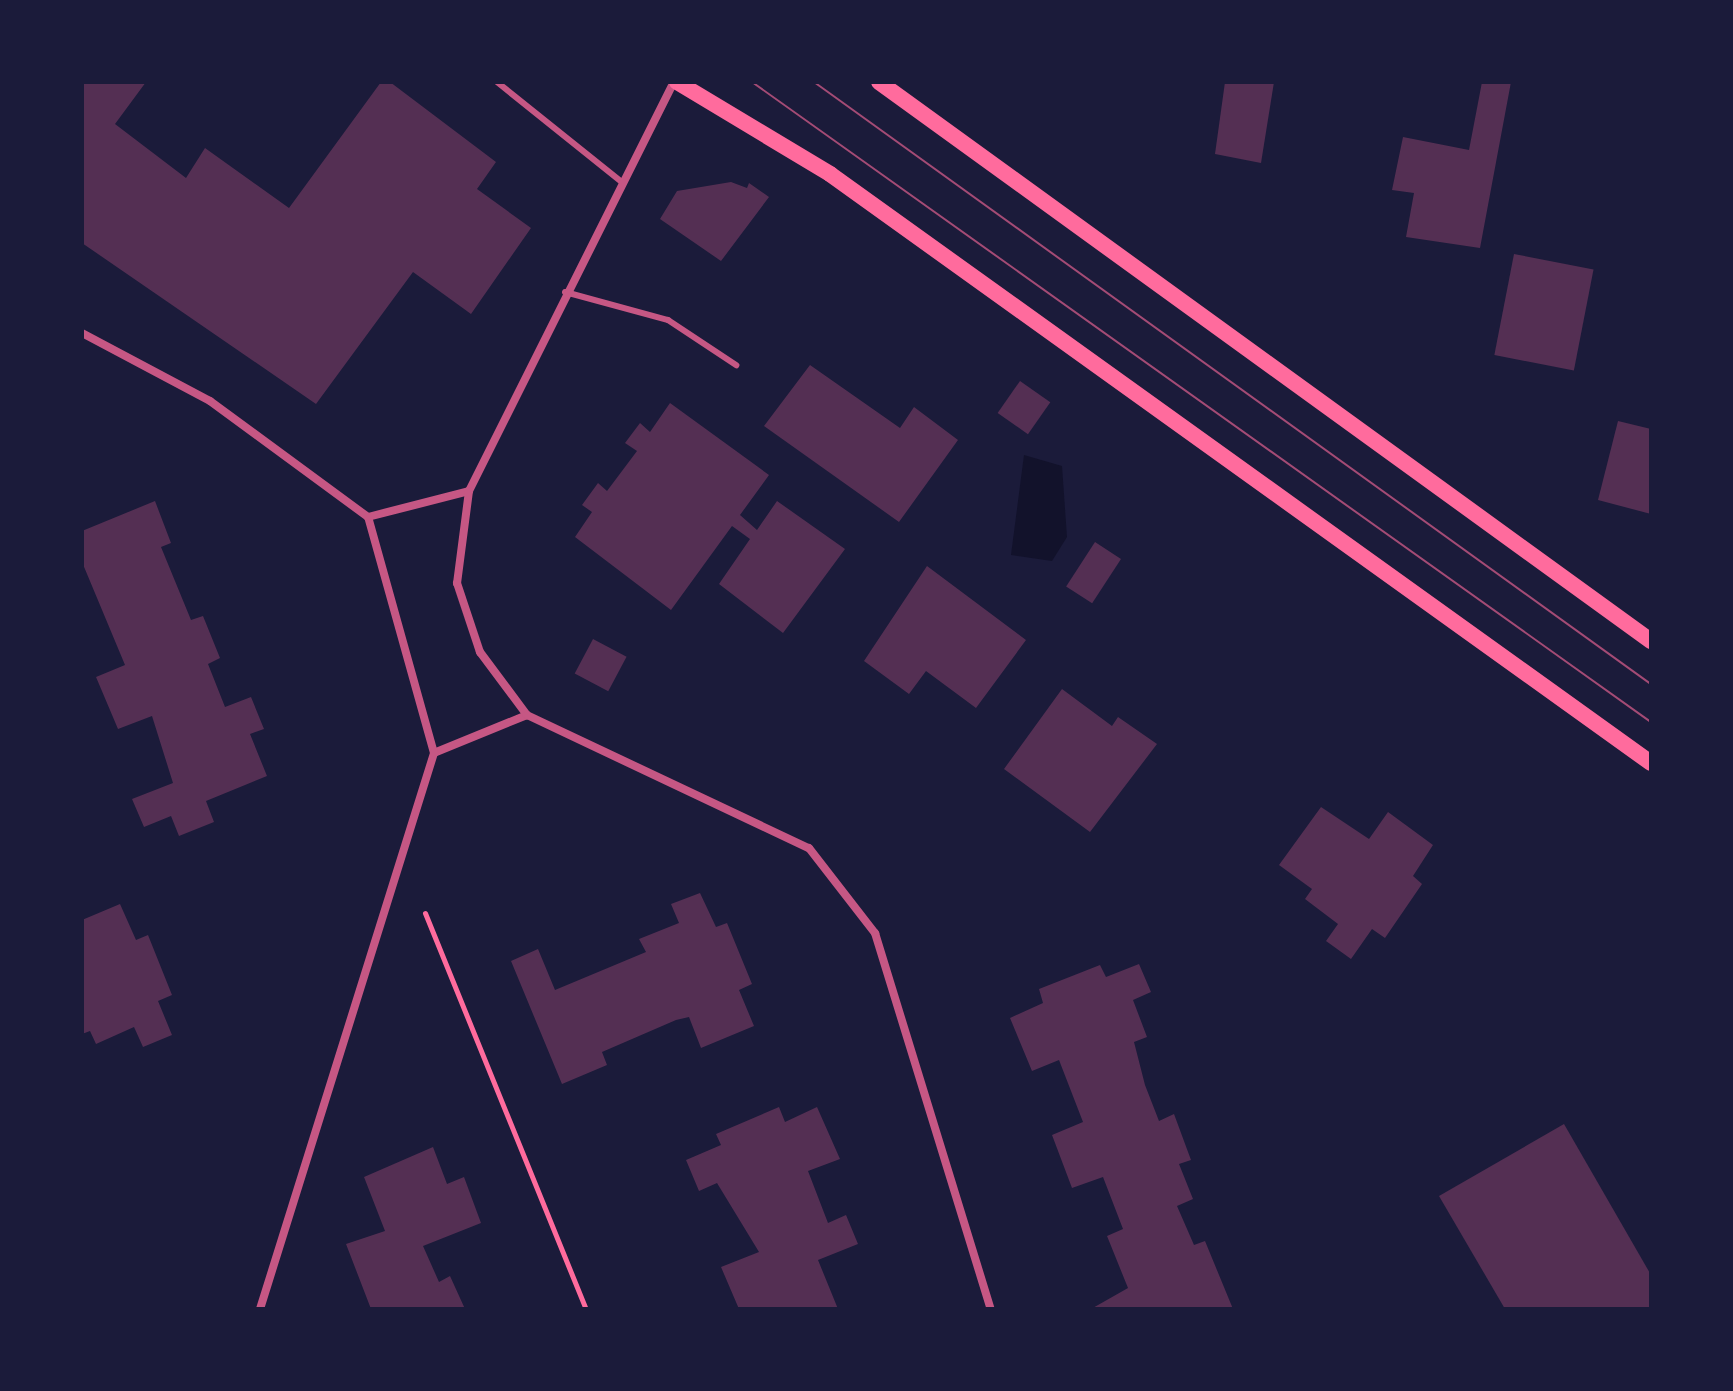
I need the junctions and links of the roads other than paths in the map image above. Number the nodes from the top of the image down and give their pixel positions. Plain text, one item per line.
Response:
1 (497, 82) edge
2 (676, 82) edge
3 (879, 82) edge
4 (622, 182) junction
5 (565, 292) junction
6 (82, 333) edge
7 (736, 365) dead end
8 (469, 491) junction
9 (368, 517) junction
10 (1651, 641) edge
11 (527, 715) junction
12 (434, 753) junction
13 (1651, 763) edge
14 (260, 1309) edge
15 (991, 1309) edge

1 - 4 lane
2 - 4 street
2 - 13 main road
3 - 10 main road
4 - 5 street
5 - 7 lane
5 - 8 street
6 - 9 street
8 - 9 street
8 - 11 street
9 - 12 street
11 - 12 street
11 - 15 street
12 - 14 street

